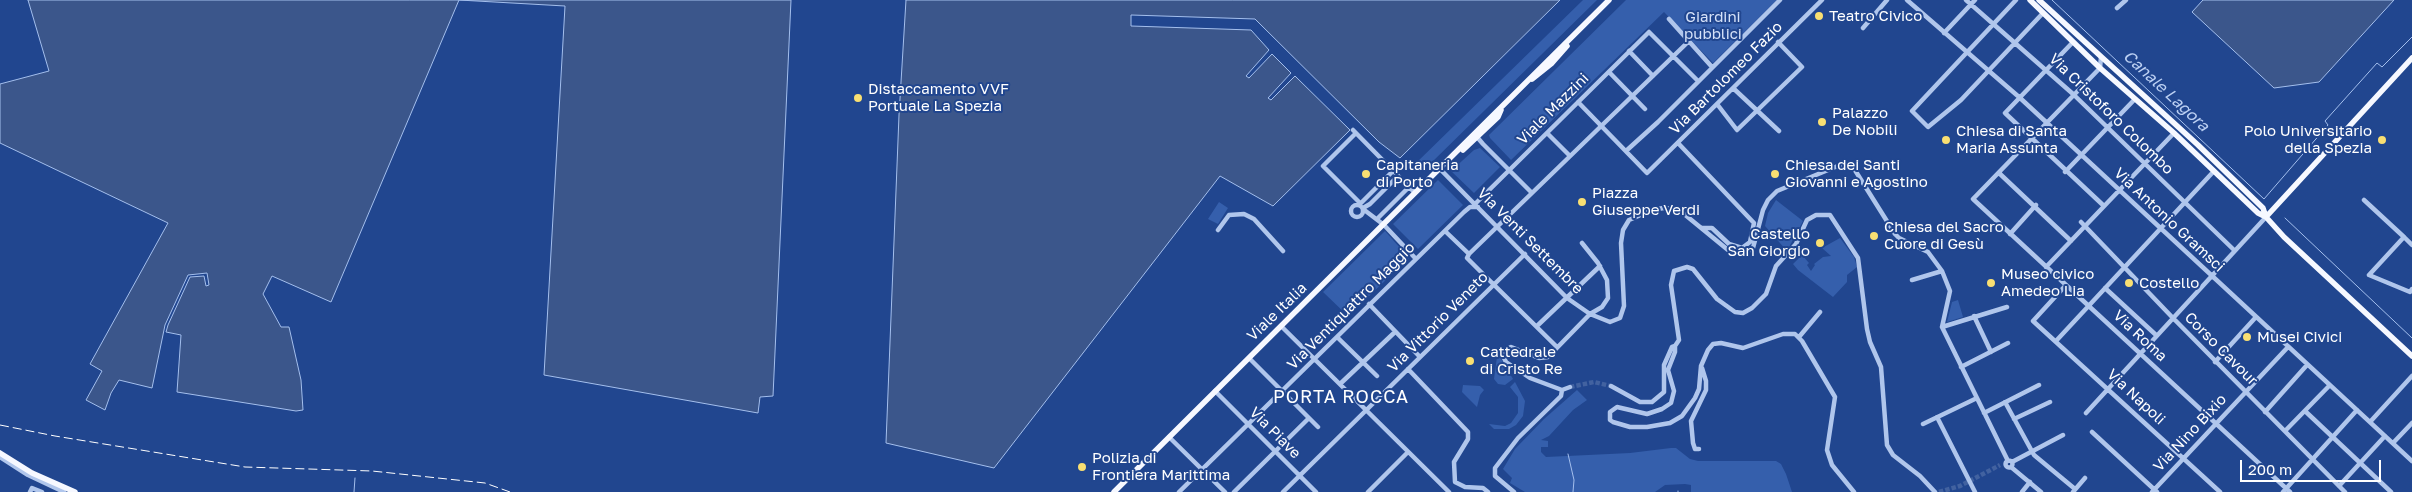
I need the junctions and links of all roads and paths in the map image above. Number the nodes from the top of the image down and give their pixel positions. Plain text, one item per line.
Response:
1 (1609, 0) edge
2 (1779, 0) edge
3 (1822, 0) edge
4 (1887, 0) edge
5 (1907, 0) edge
6 (1966, 0) edge
7 (2016, 0) edge
8 (2030, 0) edge
9 (2039, 0) edge
10 (2126, 0) edge
11 (1973, 2) edge
12 (2117, 8) dead end
13 (2043, 13) junction
14 (1669, 19) dead end
15 (1994, 24) junction
16 (1863, 28) dead end
17 (1944, 33) junction
18 (1689, 41) junction
19 (1778, 42) junction
20 (2016, 42) junction
21 (2073, 42) junction
22 (1629, 51) junction
23 (1967, 53) junction
24 (1674, 55) junction
25 (2101, 57) junction
26 (2412, 58) edge
27 (1712, 67) junction
28 (2100, 68) junction
29 (2046, 69) junction
30 (1988, 70) junction
31 (1609, 72) junction
32 (1653, 76) junction
33 (1698, 81) junction
34 (1733, 88) junction
35 (2073, 94) junction
36 (1632, 96) junction
37 (2020, 97) junction
38 (2134, 98) junction
39 (1578, 102) junction
40 (1717, 104) junction
41 (1502, 107) junction
42 (1645, 109) dead end
43 (1757, 111) junction
44 (2046, 123) junction
45 (1601, 126) junction
46 (1480, 128) junction
47 (2107, 128) junction
48 (1780, 131) dead end
49 (1547, 133) junction
50 (2174, 133) junction
51 (1477, 137) junction
52 (2031, 138) junction
53 (1678, 143) junction
54 (1458, 151) junction
55 (1626, 151) junction
56 (2082, 155) junction
57 (1570, 156) junction
58 (2144, 163) junction
59 (1440, 169) junction
60 (1509, 170) junction
61 (1393, 171) junction
62 (2214, 171) junction
63 (1999, 172) junction
64 (2066, 172) junction
65 (1398, 176) junction
66 (1409, 187) junction
67 (2118, 190) junction
68 (1415, 193) junction
69 (1532, 193) junction
70 (2364, 200) dead end
71 (2185, 202) junction
72 (1361, 206) junction
73 (1477, 206) junction
74 (2035, 206) junction
75 (2104, 206) junction
76 (2266, 216) junction
77 (1250, 217) junction
78 (1377, 219) junction
79 (1252, 223) dead end
80 (2083, 224) junction
81 (1384, 225) junction
82 (1498, 227) junction
83 (1263, 228) junction
84 (1702, 228) junction
85 (2160, 229) junction
86 (1218, 230) dead end
87 (1445, 231) junction
88 (1259, 233) dead end
89 (2010, 234) junction
90 (2404, 238) junction
91 (2071, 241) junction
92 (1582, 243) dead end
93 (2412, 245) edge
94 (2234, 250) junction
95 (1283, 251) dead end
96 (1525, 254) junction
97 (1468, 256) junction
98 (1416, 259) junction
99 (1600, 266) junction
100 (2046, 267) junction
101 (2124, 268) junction
102 (1942, 271) junction
103 (2211, 276) junction
104 (1912, 280) dead end
105 (1494, 284) junction
106 (2066, 285) junction
107 (2105, 288) junction
108 (2412, 289) edge
109 (1567, 298) junction
110 (1369, 304) junction
111 (2089, 306) junction
112 (2007, 307) dead end
113 (1820, 312) dead end
114 (1590, 314) junction
115 (1974, 316) junction
116 (2172, 317) junction
117 (2256, 317) junction
118 (1281, 326) junction
119 (1536, 326) junction
120 (1942, 328) junction
121 (1395, 332) junction
122 (2156, 335) junction
123 (1337, 337) junction
124 (1799, 337) junction
125 (2056, 342) junction
126 (2008, 343) dead end
127 (1675, 346) junction
128 (1557, 347) junction
129 (2288, 347) junction
130 (1991, 352) junction
131 (2140, 353) junction
132 (2412, 356) edge
133 (1420, 357) junction
134 (1249, 358) junction
135 (1314, 360) junction
136 (1362, 362) junction
137 (2215, 362) junction
138 (2307, 365) junction
139 (1701, 366) junction
140 (1961, 367) junction
141 (1408, 369) junction
142 (1377, 376) dead end
143 (2412, 376) edge
144 (1340, 384) junction
145 (2039, 385) dead end
146 (2330, 385) junction
147 (1611, 386) tunnel mouth
148 (1570, 387) tunnel mouth
149 (2108, 388) junction
150 (1562, 390) junction
151 (1215, 391) junction
152 (1282, 392) junction
153 (2246, 392) junction
154 (1976, 398) junction
155 (2005, 402) junction
156 (2050, 402) dead end
157 (1366, 410) junction
158 (2357, 410) junction
159 (2305, 411) junction
160 (2266, 412) junction
161 (1984, 413) junction
162 (2086, 413) dead end
163 (1937, 417) junction
164 (1309, 418) junction
165 (2014, 419) junction
166 (2370, 422) junction
167 (2216, 423) junction
168 (2412, 423) edge
169 (1249, 424) junction
170 (1923, 424) dead end
171 (1318, 428) dead end
172 (2285, 431) junction
173 (2092, 432) dead end
174 (2063, 434) dead end
175 (2385, 436) junction
176 (1169, 437) junction
177 (2333, 437) junction
178 (2393, 443) junction
179 (1699, 449) dead end
180 (1276, 452) junction
181 (2032, 452) junction
182 (0, 453) edge
183 (1407, 453) junction
184 (0, 457) edge
185 (2183, 458) junction
186 (2313, 460) junction
187 (2412, 461) edge
188 (2360, 463) junction
189 (2008, 464) junction
190 (1202, 469) junction
191 (1300, 476) junction
192 (2084, 478) dead end
193 (2030, 482) junction
194 (2340, 486) junction
195 (2074, 491) edge
196 (2155, 491) edge
197 (2286, 491) edge
198 (30, 492) edge
199 (42, 492) edge
200 (64, 492) edge
201 (75, 492) edge
202 (1114, 492) edge
203 (1179, 492) edge
204 (1225, 492) edge
205 (1234, 492) edge
206 (1283, 492) edge
207 (1316, 492) edge
208 (1368, 492) edge
209 (1448, 492) edge
210 (1488, 492) edge
211 (1514, 492) edge
212 (1854, 492) edge
213 (1935, 492) edge
214 (1975, 492) edge
215 (2022, 492) edge
216 (2041, 492) edge
217 (2220, 492) edge
218 (2346, 492) edge
219 (2391, 492) edge

1 - 41 main road, Viale Italia
2 - 27 street
3 - 19 street, Via Bartolomeo Fazio
4 - 16 street
5 - 17 street, Via Antonio Gramsci
6 - 11 street, Via Cristoforo Colombo
7 - 15 street
8 - 13 main road
9 - 25 main road
10 - 12 street
11 - 15 street, Via Cristoforo Colombo
11 - 17 street
13 - 20 street
13 - 21 main road
14 - 18 street
15 - 20 street, Via Cristoforo Colombo
15 - 23 street
17 - 23 street, Via Antonio Gramsci
18 - 24 street
18 - 27 street
19 - 34 street, Via Bartolomeo Fazio
19 - 43 street
20 - 29 street, Via Cristoforo Colombo
20 - 30 street
21 - 28 main road
21 - 29 street
22 - 24 street, Viale Mazzini
22 - 31 street, Viale Mazzini
22 - 32 street
23 - 30 street, Via Antonio Gramsci
23 - 30 street
24 - 32 street
24 - 33 street
25 - 28 street
25 - 76 main road
26 - 76 main road
27 - 33 street
28 - 35 street
28 - 38 main road
29 - 35 street, Via Cristoforo Colombo
29 - 37 street
30 - 37 street, Via Antonio Gramsci
31 - 36 street
31 - 39 street, Viale Mazzini
32 - 36 street
33 - 55 street
34 - 40 street, Via Bartolomeo Fazio
34 - 43 street
35 - 44 street
35 - 47 street, Via Cristoforo Colombo
36 - 42 street
36 - 45 street
37 - 44 street, Via Antonio Gramsci
37 - 52 street
38 - 47 street
38 - 50 main road
39 - 45 street
39 - 49 street, Viale Mazzini
40 - 43 street
40 - 53 street, Via Bartolomeo Fazio
41 - 46 main road, Viale Italia
41 - 51 main road, Viale Italia
43 - 48 street
44 - 52 street
44 - 56 street, Via Antonio Gramsci
45 - 55 street
45 - 57 street
46 - 51 street
46 - 54 main road, Viale Italia
47 - 56 street
47 - 58 street, Via Cristoforo Colombo
49 - 57 street
49 - 60 street, Viale Mazzini
50 - 58 street
50 - 62 main road
51 - 54 main road, Viale Italia
51 - 60 street
52 - 63 street
52 - 64 street
53 - 55 street, Via Bartolomeo Fazio
53 - 84 street
54 - 59 main road, Viale Italia
56 - 64 street
56 - 67 street, Via Antonio Gramsci
57 - 69 street
58 - 67 street
58 - 71 street, Via Cristoforo Colombo
59 - 68 main road, Viale Italia
59 - 73 street, Via Venti Settembre
60 - 69 street
60 - 73 street, Viale Mazzini
61 - 65 street
61 - 72 street
61 - 72 street
62 - 71 street
62 - 76 main road
63 - 74 street
63 - 89 street, Via Roma
64 - 75 street
65 - 66 street
65 - 72 street
66 - 68 street
66 - 78 street
67 - 75 street
67 - 85 street, Via Antonio Gramsci
68 - 81 main road, Viale Italia
69 - 82 street
70 - 90 street
71 - 85 street
71 - 94 street, Via Cristoforo Colombo
72 - 78 street
73 - 82 street, Via Venti Settembre
73 - 87 street, Via Ventiquattro Maggio
74 - 89 street
74 - 91 street
75 - 80 street
76 - 94 street
76 - 132 main road
77 - 79 street
77 - 83 street
77 - 86 street
78 - 81 street
80 - 91 street
80 - 101 street, Corso Cavour
81 - 98 street
81 - 118 main road, Viale Italia
82 - 96 street, Via Venti Settembre
82 - 97 street
83 - 88 street
83 - 95 street
84 - 102 street, Via Venti Settembre
84 - 114 street, Via Venti Settembre
85 - 101 street
85 - 103 street, Via Antonio Gramsci
87 - 97 street
87 - 98 street, Via Ventiquattro Maggio
89 - 100 street, Via Roma
90 - 93 street
90 - 108 street
91 - 100 street
92 - 99 street
94 - 103 street
96 - 105 street, Via Vittorio Veneto
96 - 109 street, Via Venti Settembre
97 - 105 street
98 - 110 street, Via Ventiquattro Maggio
99 - 109 street
99 - 114 street
100 - 106 street, Via Roma
101 - 107 street
101 - 116 street, Corso Cavour
102 - 104 street
102 - 120 street, Via Venti Settembre
103 - 116 street
103 - 117 street, Via Antonio Gramsci
105 - 119 street
105 - 133 street, Via Vittorio Veneto
106 - 111 street, Via Roma
106 - 125 street, Via Napoli
107 - 111 street
107 - 122 street
109 - 114 street, Via Venti Settembre
109 - 119 street
110 - 121 street
110 - 123 street, Via Ventiquattro Maggio
111 - 125 street
111 - 131 street, Via Roma
112 - 115 street
113 - 124 street
114 - 128 street
115 - 120 street
115 - 130 street
116 - 122 street
116 - 137 street, Corso Cavour
117 - 129 street, Via Antonio Gramsci
117 - 137 street
118 - 134 main road, Viale Italia
118 - 135 street
119 - 128 street
120 - 140 street
121 - 133 street
121 - 136 street
122 - 131 street
123 - 135 street, Via Ventiquattro Maggio
123 - 136 street
124 - 139 street
124 - 212 street
125 - 149 street, Via Napoli
126 - 130 street
127 - 139 street
127 - 147 street
127 - 213 street
128 - 150 street
129 - 138 street, Via Antonio Gramsci
129 - 153 street, Via Nino Bixio
130 - 140 street
131 - 149 street
131 - 167 street, Via Roma
133 - 141 street, Via Vittorio Veneto
134 - 151 main road, Viale Italia
134 - 152 street
135 - 144 street
135 - 152 street, Via Ventiquattro Maggio
136 - 142 street
136 - 144 street
137 - 153 street, Corso Cavour
138 - 146 street, Via Antonio Gramsci
138 - 160 street
139 - 179 street
140 - 154 street
141 - 157 street, Via Vittorio Veneto
141 - 210 street
143 - 166 street
144 - 157 street
145 - 155 street
146 - 158 street, Via Antonio Gramsci
146 - 159 street
148 - 150 street
149 - 162 street
149 - 185 street, Via Napoli
150 - 211 street
151 - 169 street, Via Piave
151 - 176 main road, Viale Italia
152 - 164 street
152 - 169 street, Via Ventiquattro Maggio
153 - 160 street, Corso Cavour
153 - 167 street, Via Nino Bixio
154 - 161 street
154 - 163 street
155 - 161 street
155 - 165 street
156 - 165 street
157 - 183 street
157 - 191 street, Via Vittorio Veneto
158 - 166 street, Via Antonio Gramsci
158 - 177 street
159 - 172 street
159 - 177 street
160 - 172 street, Corso Cavour
161 - 189 street
163 - 170 street
163 - 214 street
164 - 171 street
164 - 180 street
165 - 181 street
166 - 175 street, Via Antonio Gramsci
167 - 185 street, Via Nino Bixio
167 - 197 street, Via Roma
168 - 178 street
169 - 180 street, Via Piave
169 - 190 street, Via Ventiquattro Maggio
172 - 186 street, Corso Cavour
173 - 196 street
174 - 181 street
175 - 178 street, Via Antonio Gramsci
175 - 188 street
176 - 190 street
176 - 202 main road, Viale Italia
177 - 186 street
177 - 188 street
178 - 187 street, Via Antonio Gramsci
180 - 191 street, Via Piave
180 - 205 street
181 - 189 street
181 - 195 street
182 - 201 main road
183 - 208 street
183 - 209 street
184 - 200 street
185 - 196 street, Via Nino Bixio
185 - 217 street, Via Napoli
186 - 194 street, Corso Cavour
186 - 197 street
188 - 194 street
188 - 219 street
189 - 193 street
190 - 203 street, Via Ventiquattro Maggio
190 - 204 street
191 - 206 street, Via Vittorio Veneto
191 - 207 street, Via Piave
192 - 195 street
193 - 215 street
193 - 216 street
194 - 218 street, Corso Cavour
198 - 199 street

